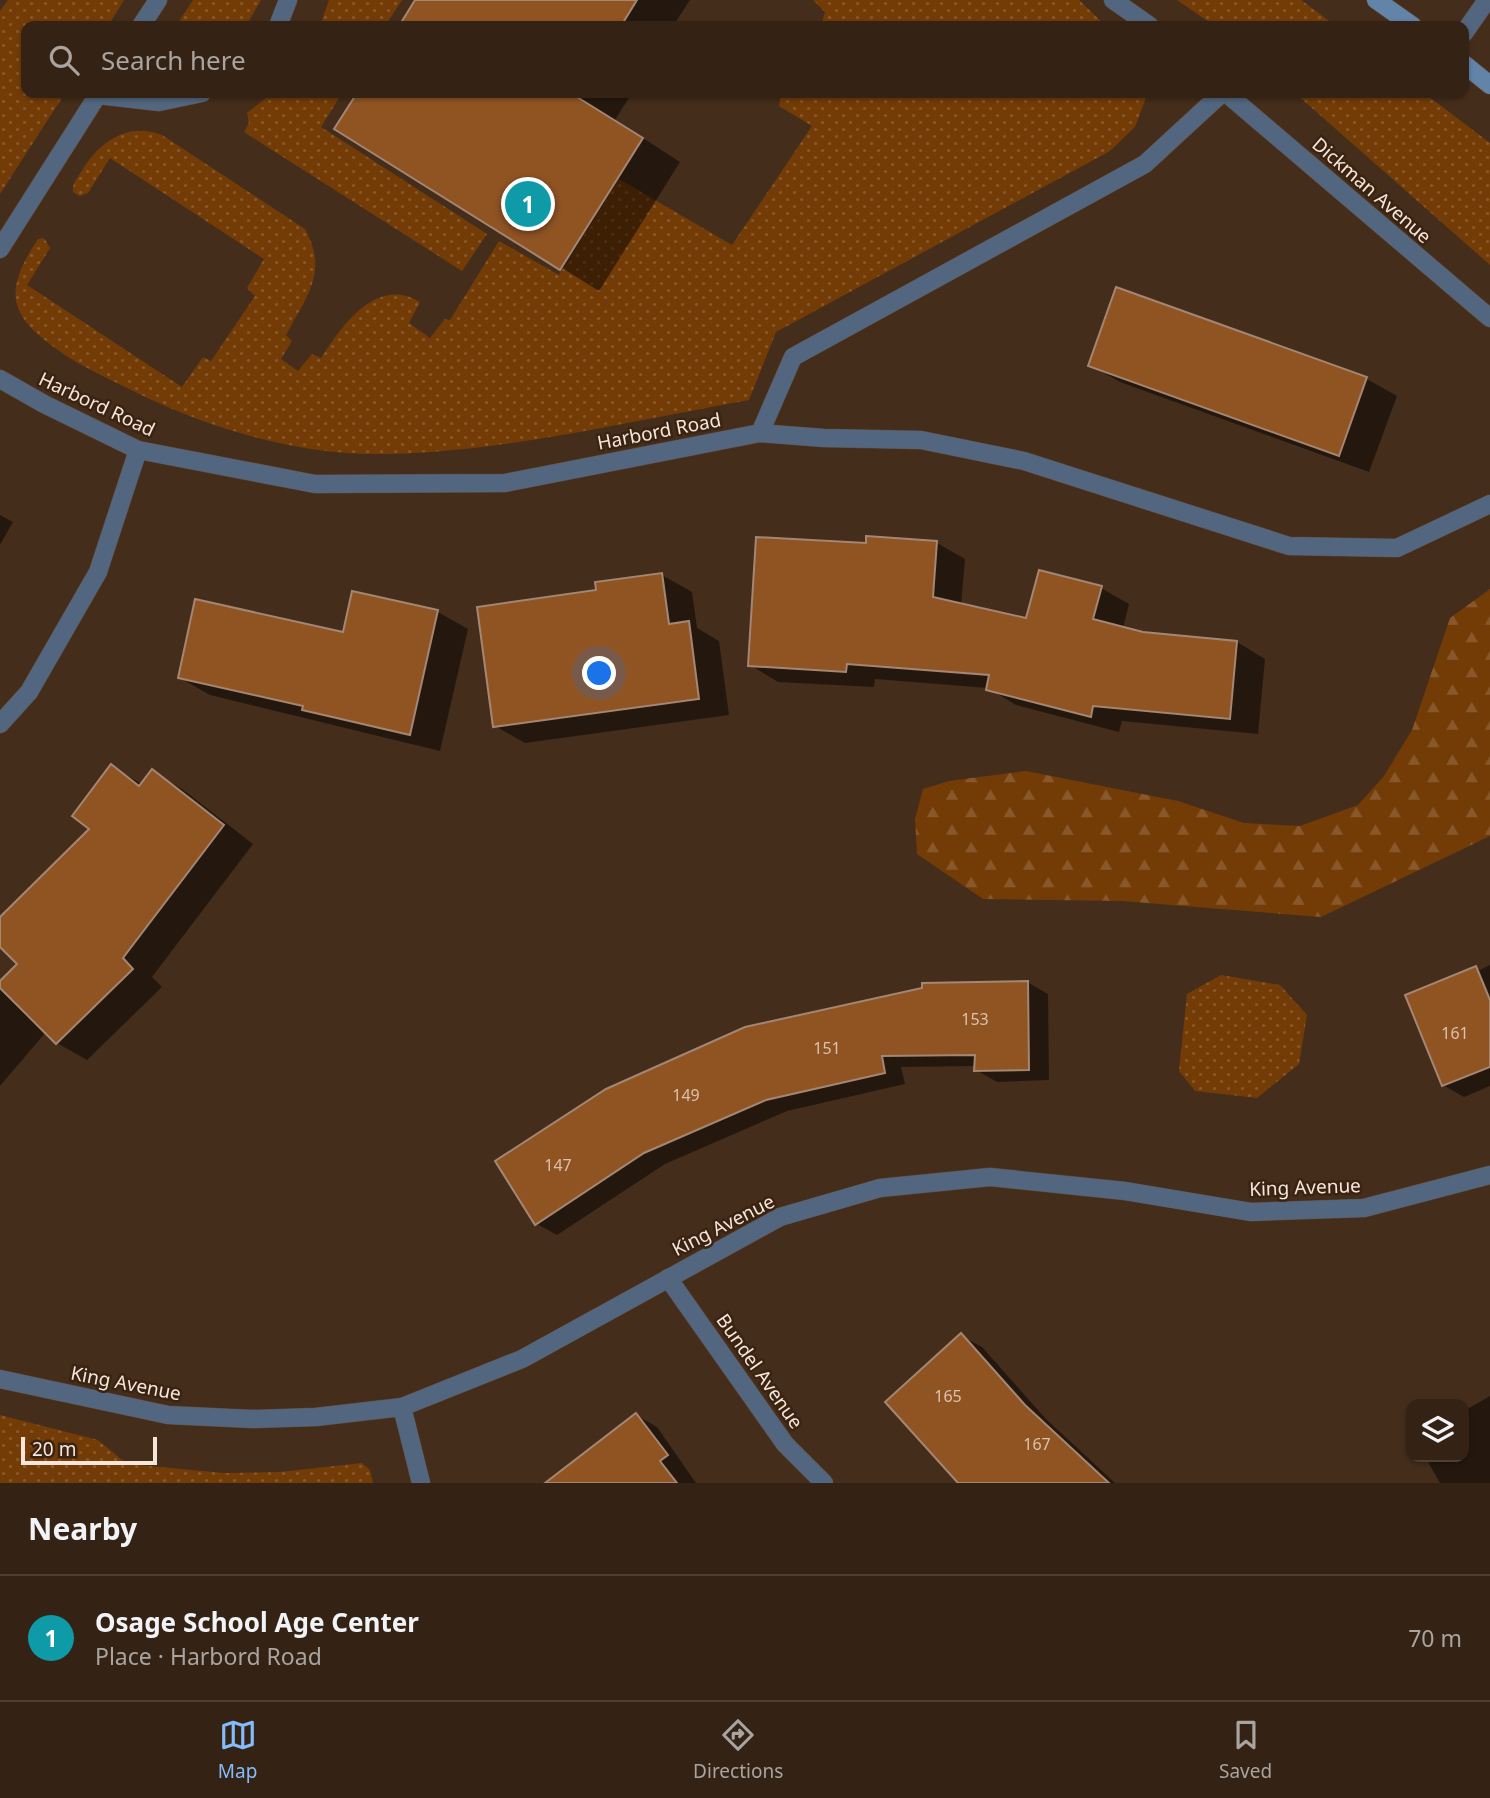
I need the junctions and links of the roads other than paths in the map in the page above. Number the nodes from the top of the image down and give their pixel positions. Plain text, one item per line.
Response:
1 (158, 0) edge
2 (288, 0) edge
3 (1113, 0) edge
4 (1376, 0) edge
5 (1487, 0) edge
6 (144, 21) edge
7 (282, 21) edge
8 (1143, 21) edge
9 (1406, 21) edge
10 (1469, 26) edge
11 (1469, 68) edge
12 (1490, 85) edge
13 (95, 98) edge
14 (128, 98) edge
15 (178, 98) edge
16 (1218, 98) edge
17 (1230, 98) edge
18 (0, 249) edge
19 (1490, 318) edge
20 (0, 379) edge
21 (760, 433) junction
22 (138, 450) junction
23 (1490, 504) edge
24 (0, 724) edge
25 (1490, 1175) edge
26 (668, 1278) junction
27 (0, 1379) edge
28 (402, 1408) junction
29 (421, 1483) edge
30 (824, 1483) edge

1 - 6 street
2 - 7 street
3 - 8 street
4 - 9 main road
5 - 10 street
11 - 12 main road
13 - 18 street
14 - 15 street
16 - 21 street
17 - 19 street, Dickman Avenue
20 - 22 street, Harbord Road
21 - 22 street, Harbord Road
21 - 23 street, Harbord Road
22 - 24 street
25 - 26 street, King Avenue
26 - 28 street, King Avenue
26 - 30 street, Bundel Avenue
27 - 28 street, King Avenue
28 - 29 street

